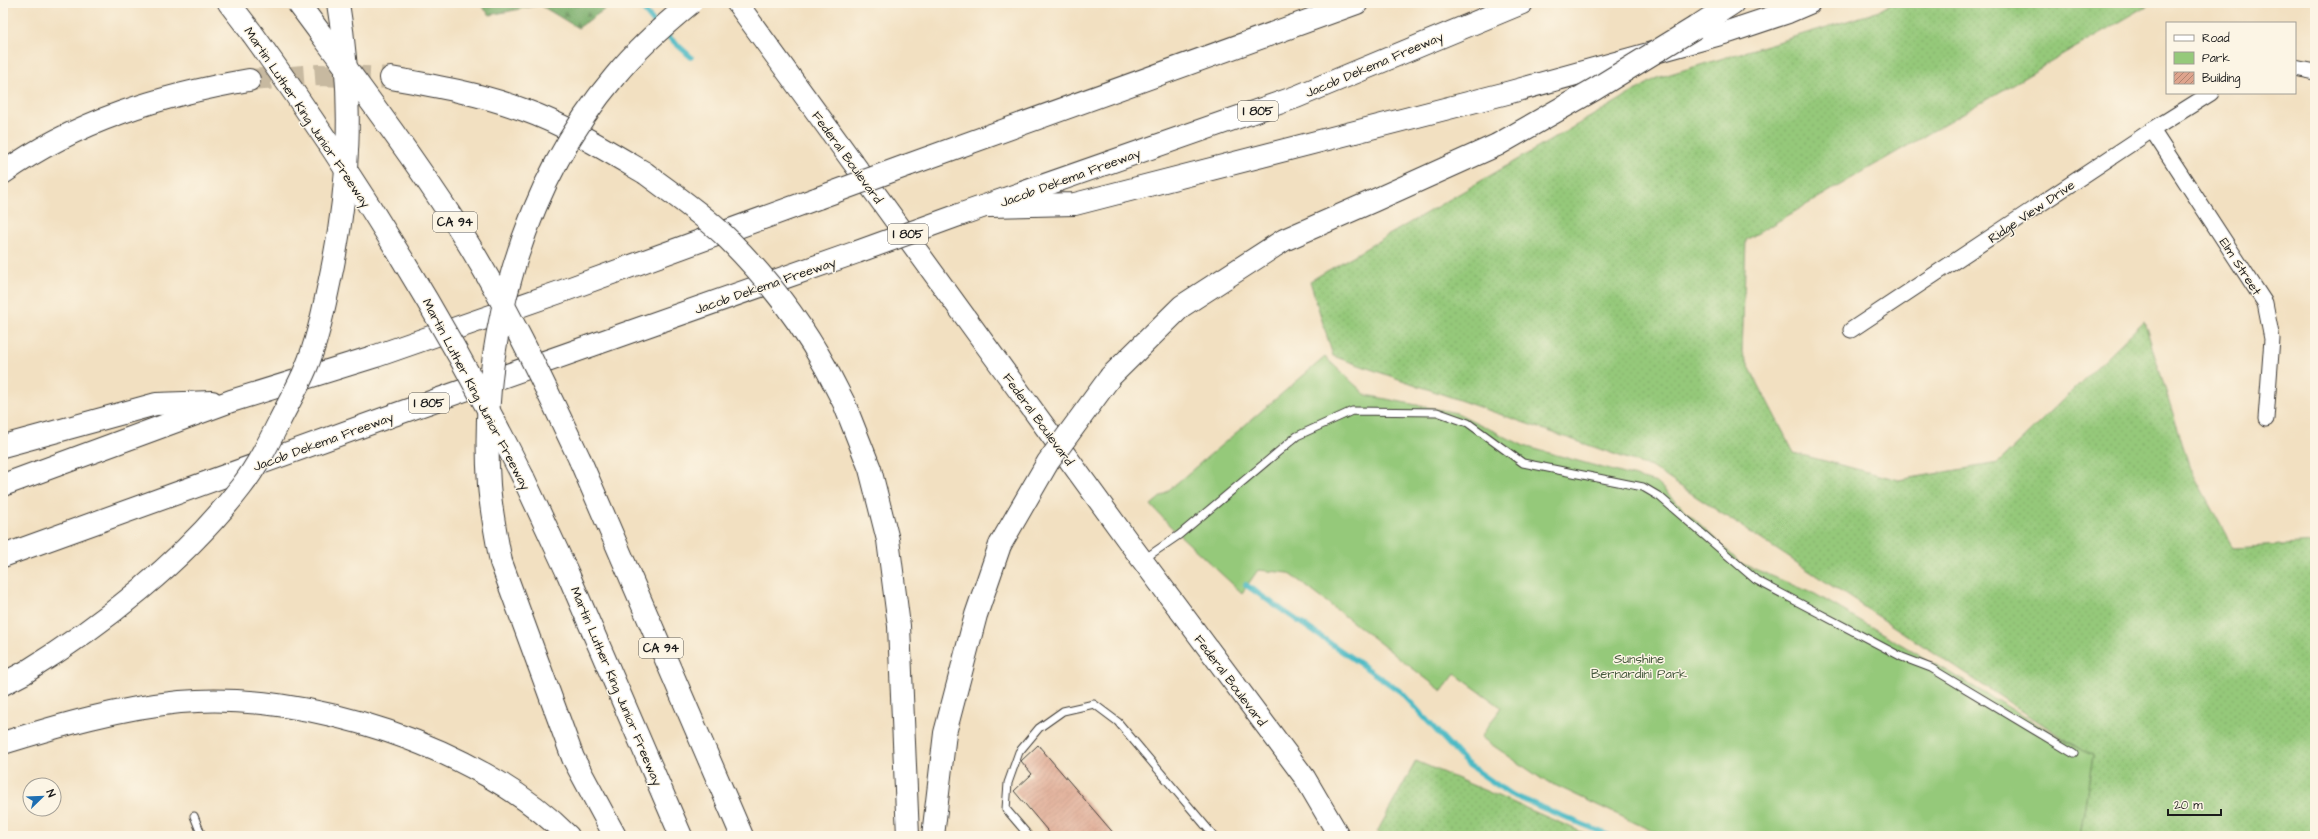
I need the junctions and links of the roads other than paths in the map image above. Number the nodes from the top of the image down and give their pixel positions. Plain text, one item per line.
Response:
1 (229, 3) edge
2 (298, 3) edge
3 (338, 3) edge
4 (691, 3) edge
5 (737, 3) edge
6 (1312, 3) edge
7 (1357, 3) edge
8 (1522, 3) edge
9 (1733, 3) edge
10 (1809, 3) edge
11 (2296, 68) edge
12 (2315, 72) edge
13 (391, 78) tunnel mouth
14 (1146, 79) junction
15 (249, 80) tunnel mouth
16 (2209, 94) edge
17 (2152, 130) junction
18 (3, 173) edge
19 (989, 206) junction
20 (1851, 330) dead end
21 (231, 401) junction
22 (2266, 420) dead end
23 (3, 446) edge
24 (3, 485) edge
25 (3, 556) edge
26 (1142, 560) junction
27 (3, 684) edge
28 (3, 743) edge
29 (2074, 754) dead end
30 (194, 816) dead end
31 (202, 836) edge
32 (568, 836) edge
33 (615, 836) edge
34 (681, 836) edge
35 (742, 836) edge
36 (908, 836) edge
37 (933, 836) edge
38 (1029, 836) edge
39 (1214, 836) edge
40 (1339, 836) edge

1 - 34 highway, Martin Luther King Junior Freeway, bridge
2 - 35 highway, CA 94, bridge
3 - 27 highway, bridge
4 - 33 highway, bridge
5 - 26 main road, Federal Boulevard
6 - 14 highway
7 - 14 highway
8 - 19 highway, Jacob Dekema Freeway / I 805
9 - 37 highway, bridge
10 - 19 highway
11 - 12 street
13 - 36 highway, bridge
14 - 21 highway, bridge
15 - 18 highway
16 - 17 street, Ridge View Drive
17 - 20 street, Ridge View Drive
17 - 22 street, Elm Street
19 - 25 highway, Jacob Dekema Freeway / I 805, bridge
21 - 23 highway
21 - 24 highway
26 - 29 lane
26 - 40 main road, Federal Boulevard
28 - 32 highway
30 - 31 lane
38 - 39 lane

